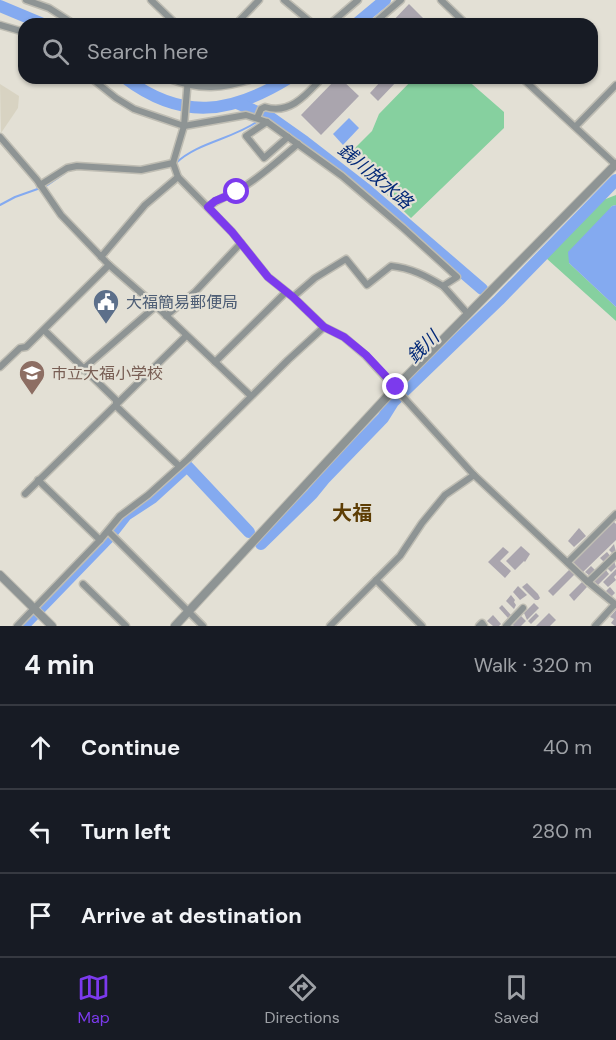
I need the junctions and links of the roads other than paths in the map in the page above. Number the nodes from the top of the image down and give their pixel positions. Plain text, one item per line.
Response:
1 (26, 0) edge
2 (151, 0) edge
3 (259, 0) edge
4 (284, 0) edge
5 (358, 0) edge
6 (401, 0) edge
7 (441, 0) edge
8 (65, 18) edge
9 (170, 18) edge
10 (242, 18) edge
11 (306, 18) edge
12 (337, 18) edge
13 (380, 18) edge
14 (460, 18) edge
15 (0, 25) edge
16 (18, 30) edge
17 (98, 84) edge
18 (187, 84) edge
19 (229, 84) edge
20 (316, 84) edge
21 (529, 84) edge
22 (616, 86) edge
23 (262, 120) junction
24 (184, 124) junction
25 (576, 126) junction
26 (0, 137) edge
27 (288, 137) junction
28 (298, 144) junction
29 (616, 164) edge
30 (174, 165) junction
31 (178, 177) junction
32 (41, 187) junction
33 (208, 207) junction
34 (241, 243) junction
35 (101, 257) junction
36 (109, 266) junction
37 (443, 286) junction
38 (285, 293) junction
39 (293, 297) junction
40 (156, 306) junction
41 (468, 314) junction
42 (166, 316) junction
43 (324, 327) junction
44 (44, 330) junction
45 (186, 336) junction
46 (215, 362) junction
47 (0, 367) edge
48 (82, 370) junction
49 (400, 392) junction
50 (251, 396) junction
51 (116, 406) junction
52 (179, 466) junction
53 (474, 475) junction
54 (38, 480) junction
55 (25, 494) dead end
56 (616, 514) edge
57 (108, 531) junction
58 (100, 540) junction
59 (616, 555) edge
60 (568, 562) junction
61 (0, 575) edge
62 (376, 580) junction
63 (588, 582) junction
64 (83, 584) dead end
65 (615, 602) edge
66 (523, 608) dead end
67 (36, 611) junction
68 (188, 612) junction
69 (17, 626) edge
70 (52, 626) edge
71 (126, 626) edge
72 (175, 626) edge
73 (203, 626) edge
74 (330, 626) edge
75 (422, 626) edge
76 (479, 626) edge
77 (484, 626) edge
78 (506, 626) edge
79 (595, 626) edge

1 - 8 street
2 - 9 street
3 - 10 street
4 - 11 street
5 - 12 street
6 - 13 street
7 - 14 street
15 - 16 street
17 - 24 street
18 - 19 street
18 - 24 street
20 - 23 street
21 - 25 street
22 - 25 street
23 - 24 street
23 - 27 street
23 - 27 street
24 - 30 street
25 - 29 street
26 - 32 street
27 - 28 street
28 - 33 street
28 - 37 street
29 - 41 street
30 - 31 street
30 - 32 street
31 - 33 street
31 - 35 street
32 - 35 street
33 - 34 street
34 - 38 street
34 - 42 street
35 - 36 street
36 - 40 street
36 - 44 street
37 - 39 street
37 - 41 street
38 - 39 street
38 - 46 street
39 - 43 street
40 - 42 street
40 - 48 street
41 - 49 street
42 - 45 street
43 - 49 street
43 - 50 street
44 - 47 street
44 - 48 street
45 - 46 street
45 - 51 street
46 - 50 street
48 - 51 street
49 - 53 street
49 - 68 street
50 - 52 street
51 - 52 street
51 - 54 street
52 - 57 street
53 - 60 street
53 - 62 street
54 - 55 street
54 - 58 street
56 - 60 street
57 - 58 street
57 - 68 street
58 - 67 street
59 - 63 street
60 - 63 street
61 - 67 street
62 - 74 street
62 - 75 street
63 - 65 street
64 - 71 street
65 - 79 street
66 - 78 street
67 - 69 street
67 - 70 street
68 - 72 street
68 - 73 street
76 - 77 street

